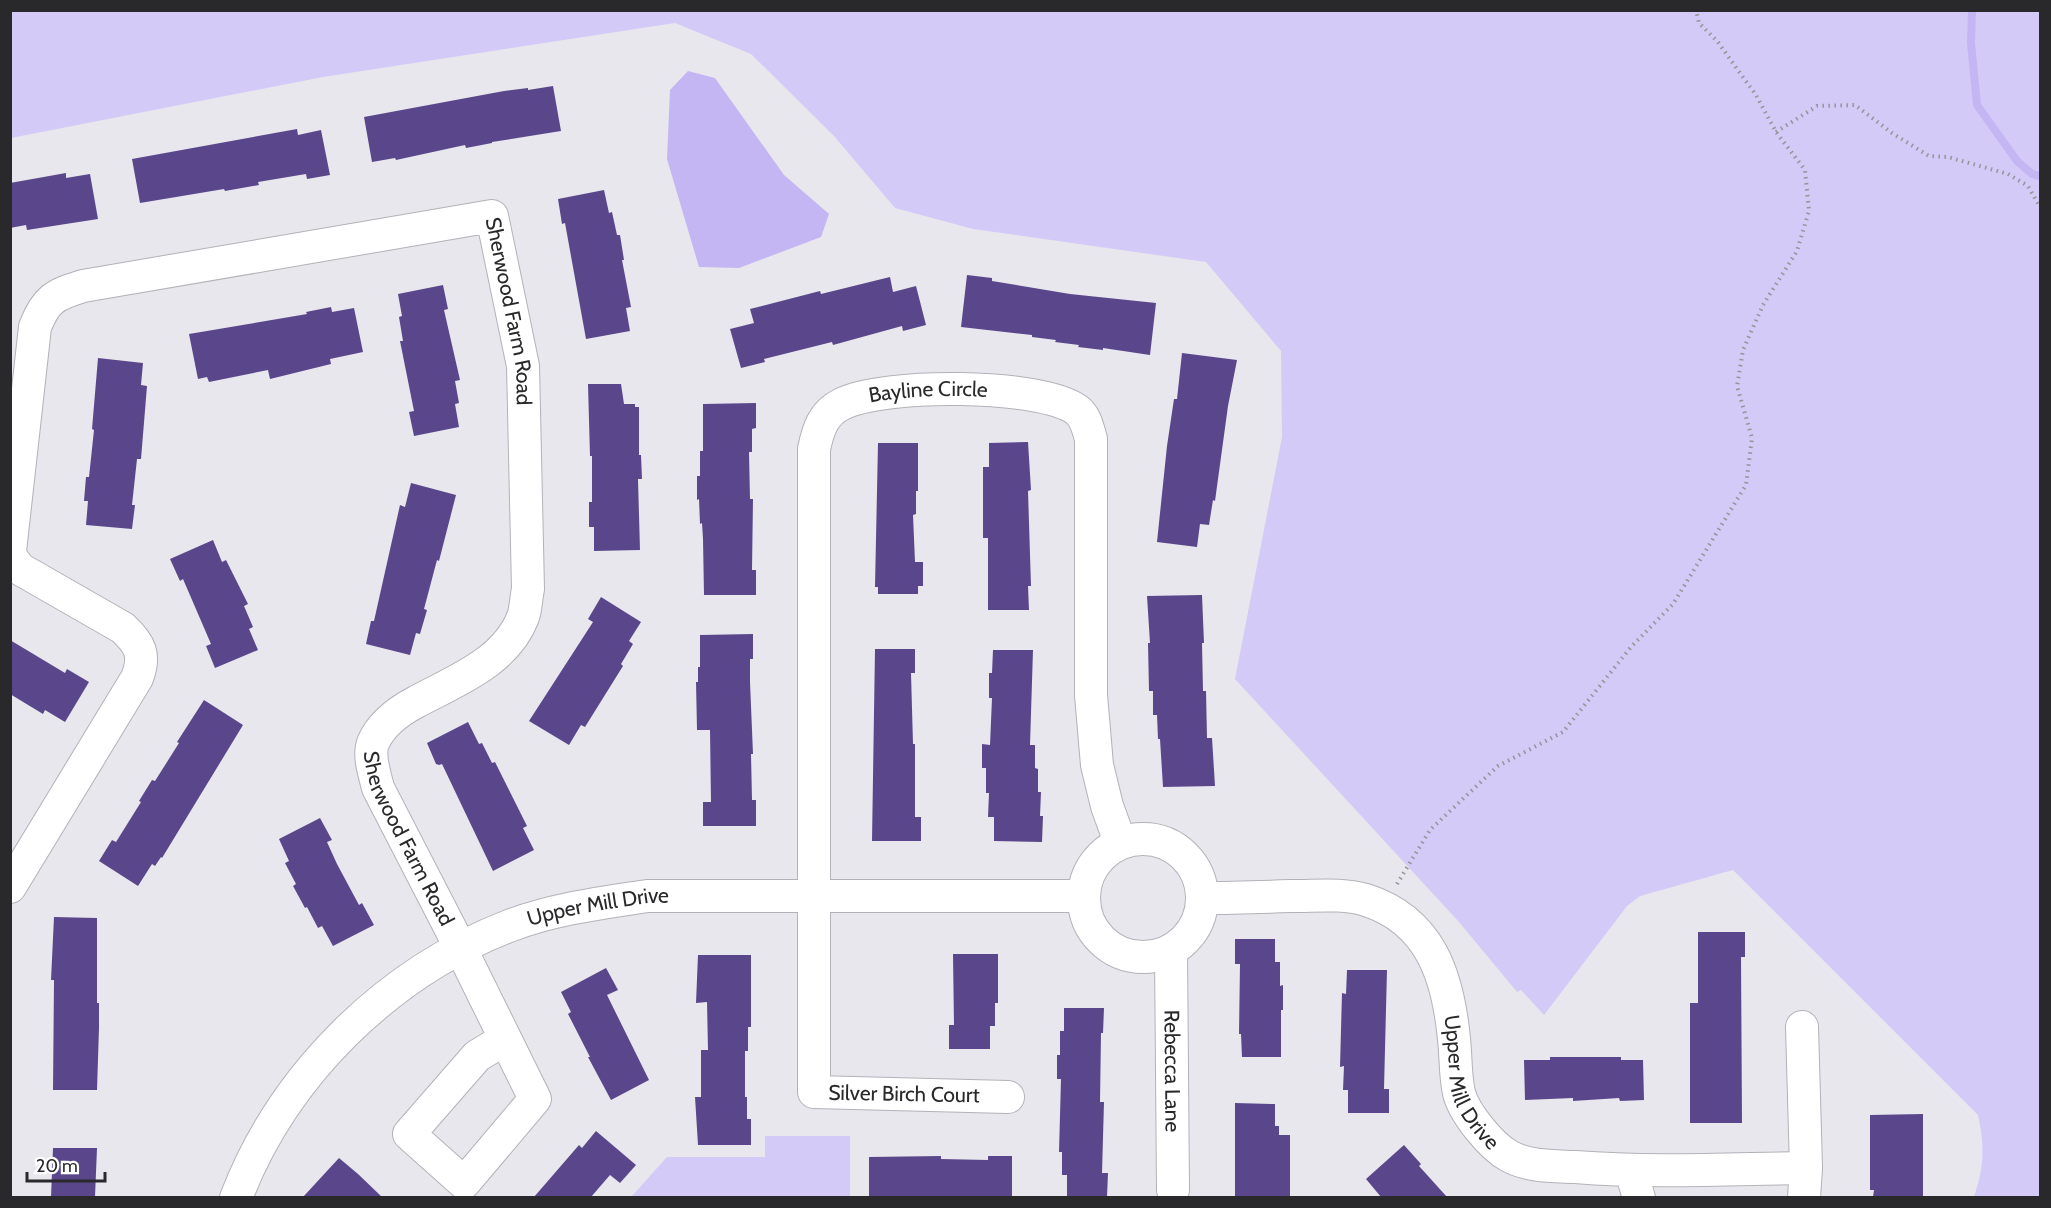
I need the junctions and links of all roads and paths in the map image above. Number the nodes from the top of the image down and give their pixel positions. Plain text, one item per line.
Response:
1 (1696, 10) edge
2 (1776, 132) junction
3 (2040, 207) edge
4 (10, 551) edge
5 (10, 556) edge
6 (1120, 842) junction
7 (10, 887) edge
8 (1084, 896) junction
9 (814, 897) junction
10 (1203, 898) junction
11 (1382, 907) junction
12 (460, 947) junction
13 (1171, 951) junction
14 (1802, 1027) dead end
15 (505, 1039) dead end
16 (1008, 1096) dead end
17 (1805, 1183) edge
18 (1635, 1184) edge
19 (1173, 1191) dead end
20 (236, 1197) edge

1 - 2 path
2 - 3 path
2 - 11 path
4 - 12 street, Sherwood Farm Road
5 - 7 street
6 - 8 street
6 - 9 street, Bayline Circle
6 - 10 street
8 - 9 street, Upper Mill Drive
8 - 13 street
9 - 12 street, Upper Mill Drive
9 - 16 street, Silver Birch Court
10 - 11 street, Upper Mill Drive
10 - 13 street
11 - 18 street, Upper Mill Drive
12 - 15 street
12 - 20 street, Upper Mill Drive
13 - 19 street, Rebecca Lane
14 - 17 street
17 - 18 street, Upper Mill Drive

